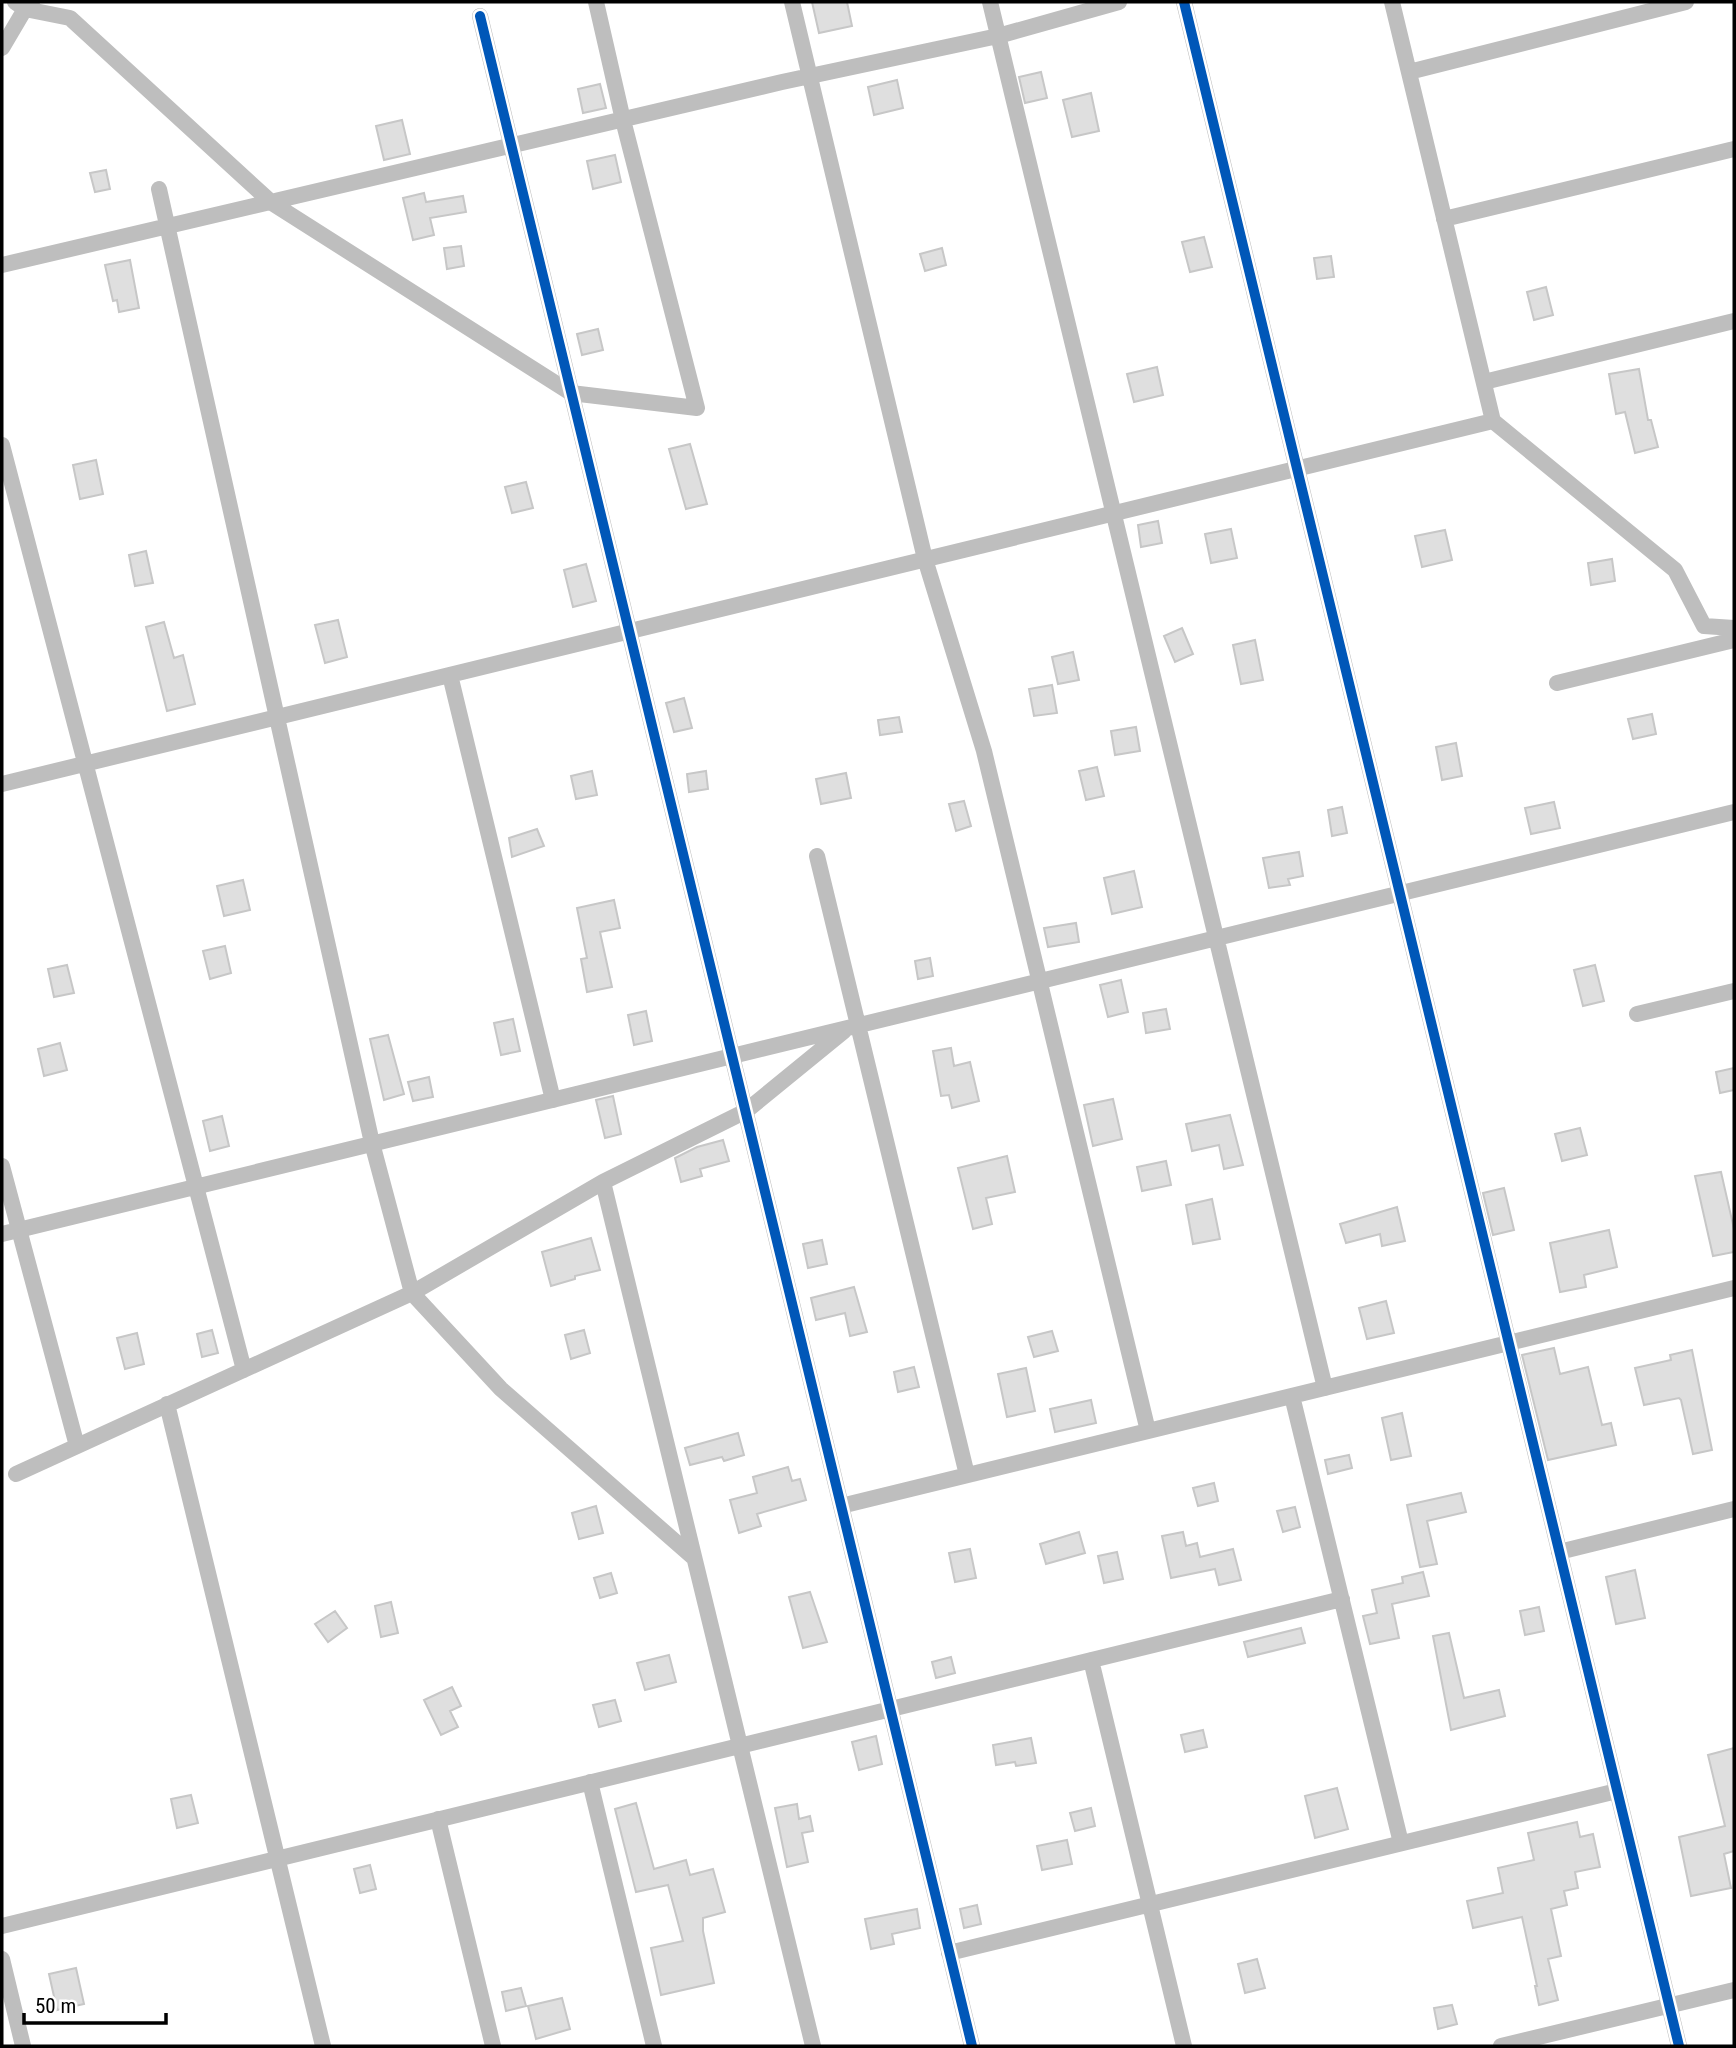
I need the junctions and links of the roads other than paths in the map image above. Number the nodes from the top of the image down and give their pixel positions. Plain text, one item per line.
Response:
1 (597, 2) edge
2 (792, 2) edge
3 (990, 2) edge
4 (1119, 2) edge
5 (1184, 2) edge
6 (1392, 2) edge
7 (1685, 2) edge
8 (26, 4) edge
9 (481, 16) dead end
10 (998, 36) junction
11 (2, 48) edge
12 (1409, 72) junction
13 (810, 76) junction
14 (623, 120) junction
15 (512, 147) junction
16 (1734, 149) edge
17 (159, 189) dead end
18 (272, 203) junction
19 (1444, 219) junction
20 (168, 227) junction
21 (2, 265) edge
22 (1734, 321) edge
23 (1484, 382) junction
24 (571, 393) junction
25 (1493, 421) junction
26 (2, 445) edge
27 (1297, 469) junction
28 (1114, 514) junction
29 (925, 559) junction
30 (1734, 628) edge
31 (629, 631) junction
32 (1734, 640) edge
33 (450, 675) junction
34 (1557, 683) dead end
35 (277, 717) junction
36 (86, 764) junction
37 (2, 784) edge
38 (1734, 812) edge
39 (817, 856) dead end
40 (1400, 893) junction
41 (1216, 938) junction
42 (1039, 981) junction
43 (1734, 991) edge
44 (1637, 1014) dead end
45 (853, 1026) junction
46 (732, 1056) junction
47 (553, 1100) junction
48 (746, 1111) junction
49 (372, 1143) junction
50 (2, 1167) edge
51 (603, 1182) junction
52 (196, 1186) junction
53 (19, 1230) junction
54 (2, 1234) edge
55 (1734, 1288) edge
56 (412, 1293) junction
57 (1508, 1343) junction
58 (244, 1370) junction
59 (1325, 1388) junction
60 (1292, 1396) junction
61 (167, 1404) junction
62 (1148, 1431) junction
63 (77, 1446) junction
64 (16, 1474) dead end
65 (967, 1475) junction
66 (841, 1506) junction
67 (1734, 1509) edge
68 (1559, 1552) junction
69 (694, 1558) junction
70 (1342, 1599) junction
71 (1091, 1660) junction
72 (891, 1709) junction
73 (740, 1746) junction
74 (590, 1782) junction
75 (1617, 1791) junction
76 (438, 1819) junction
77 (1401, 1843) junction
78 (277, 1858) junction
79 (1150, 1905) junction
80 (2, 1926) edge
81 (950, 1954) junction
82 (2, 1959) edge
83 (1734, 1990) edge
84 (1669, 2006) junction
85 (23, 2046) edge
86 (323, 2046) edge
87 (493, 2046) edge
88 (654, 2046) edge
89 (813, 2046) edge
90 (972, 2046) edge
91 (1184, 2046) edge
92 (1501, 2046) edge
93 (1679, 2046) edge

1 - 14 street
2 - 13 street
3 - 10 street
4 - 10 street
5 - 27 street
6 - 12 street
7 - 12 street
8 - 11 street
8 - 18 street
9 - 15 street
10 - 13 street
10 - 28 street
12 - 19 street
13 - 14 street
13 - 29 street
14 - 15 street
14 - 24 street
15 - 18 street
15 - 24 street
16 - 19 street
17 - 20 street
18 - 20 street
18 - 24 street
19 - 23 street
20 - 21 street
20 - 35 street
22 - 23 street
23 - 25 street
24 - 31 street
25 - 27 street
25 - 30 street
26 - 36 street
27 - 28 street
27 - 40 street
28 - 29 street
28 - 41 street
29 - 31 street
29 - 42 street
31 - 33 street
31 - 46 street
32 - 34 street
33 - 35 street
33 - 47 street
35 - 36 street
35 - 49 street
36 - 37 street
36 - 52 street
38 - 40 street
39 - 45 street
40 - 41 street
40 - 57 street
41 - 42 street
41 - 59 street
42 - 45 street
42 - 62 street
43 - 44 street
45 - 46 street
45 - 48 street
45 - 65 street
46 - 47 street
46 - 48 street
47 - 49 street
48 - 51 street
48 - 66 street
49 - 52 street
49 - 56 street
50 - 53 street
51 - 56 street
51 - 69 street
52 - 53 street
52 - 58 street
53 - 54 street
53 - 63 street
55 - 57 street
56 - 58 street
56 - 69 street
57 - 59 street
57 - 68 street
58 - 61 street
59 - 60 street
60 - 62 street
60 - 70 street
61 - 63 street
61 - 78 street
62 - 65 street
63 - 64 street
65 - 66 street
66 - 72 street
67 - 68 street
68 - 75 street
69 - 73 street
70 - 71 street
70 - 77 street
71 - 72 street
71 - 79 street
72 - 73 street
72 - 81 street
73 - 74 street
73 - 89 street
74 - 76 street
74 - 88 street
75 - 77 street
75 - 84 street
76 - 78 street
76 - 87 street
77 - 79 street
78 - 80 street
78 - 86 street
79 - 81 street
79 - 91 street
81 - 90 street
82 - 85 street
83 - 84 street
84 - 92 street
84 - 93 street

